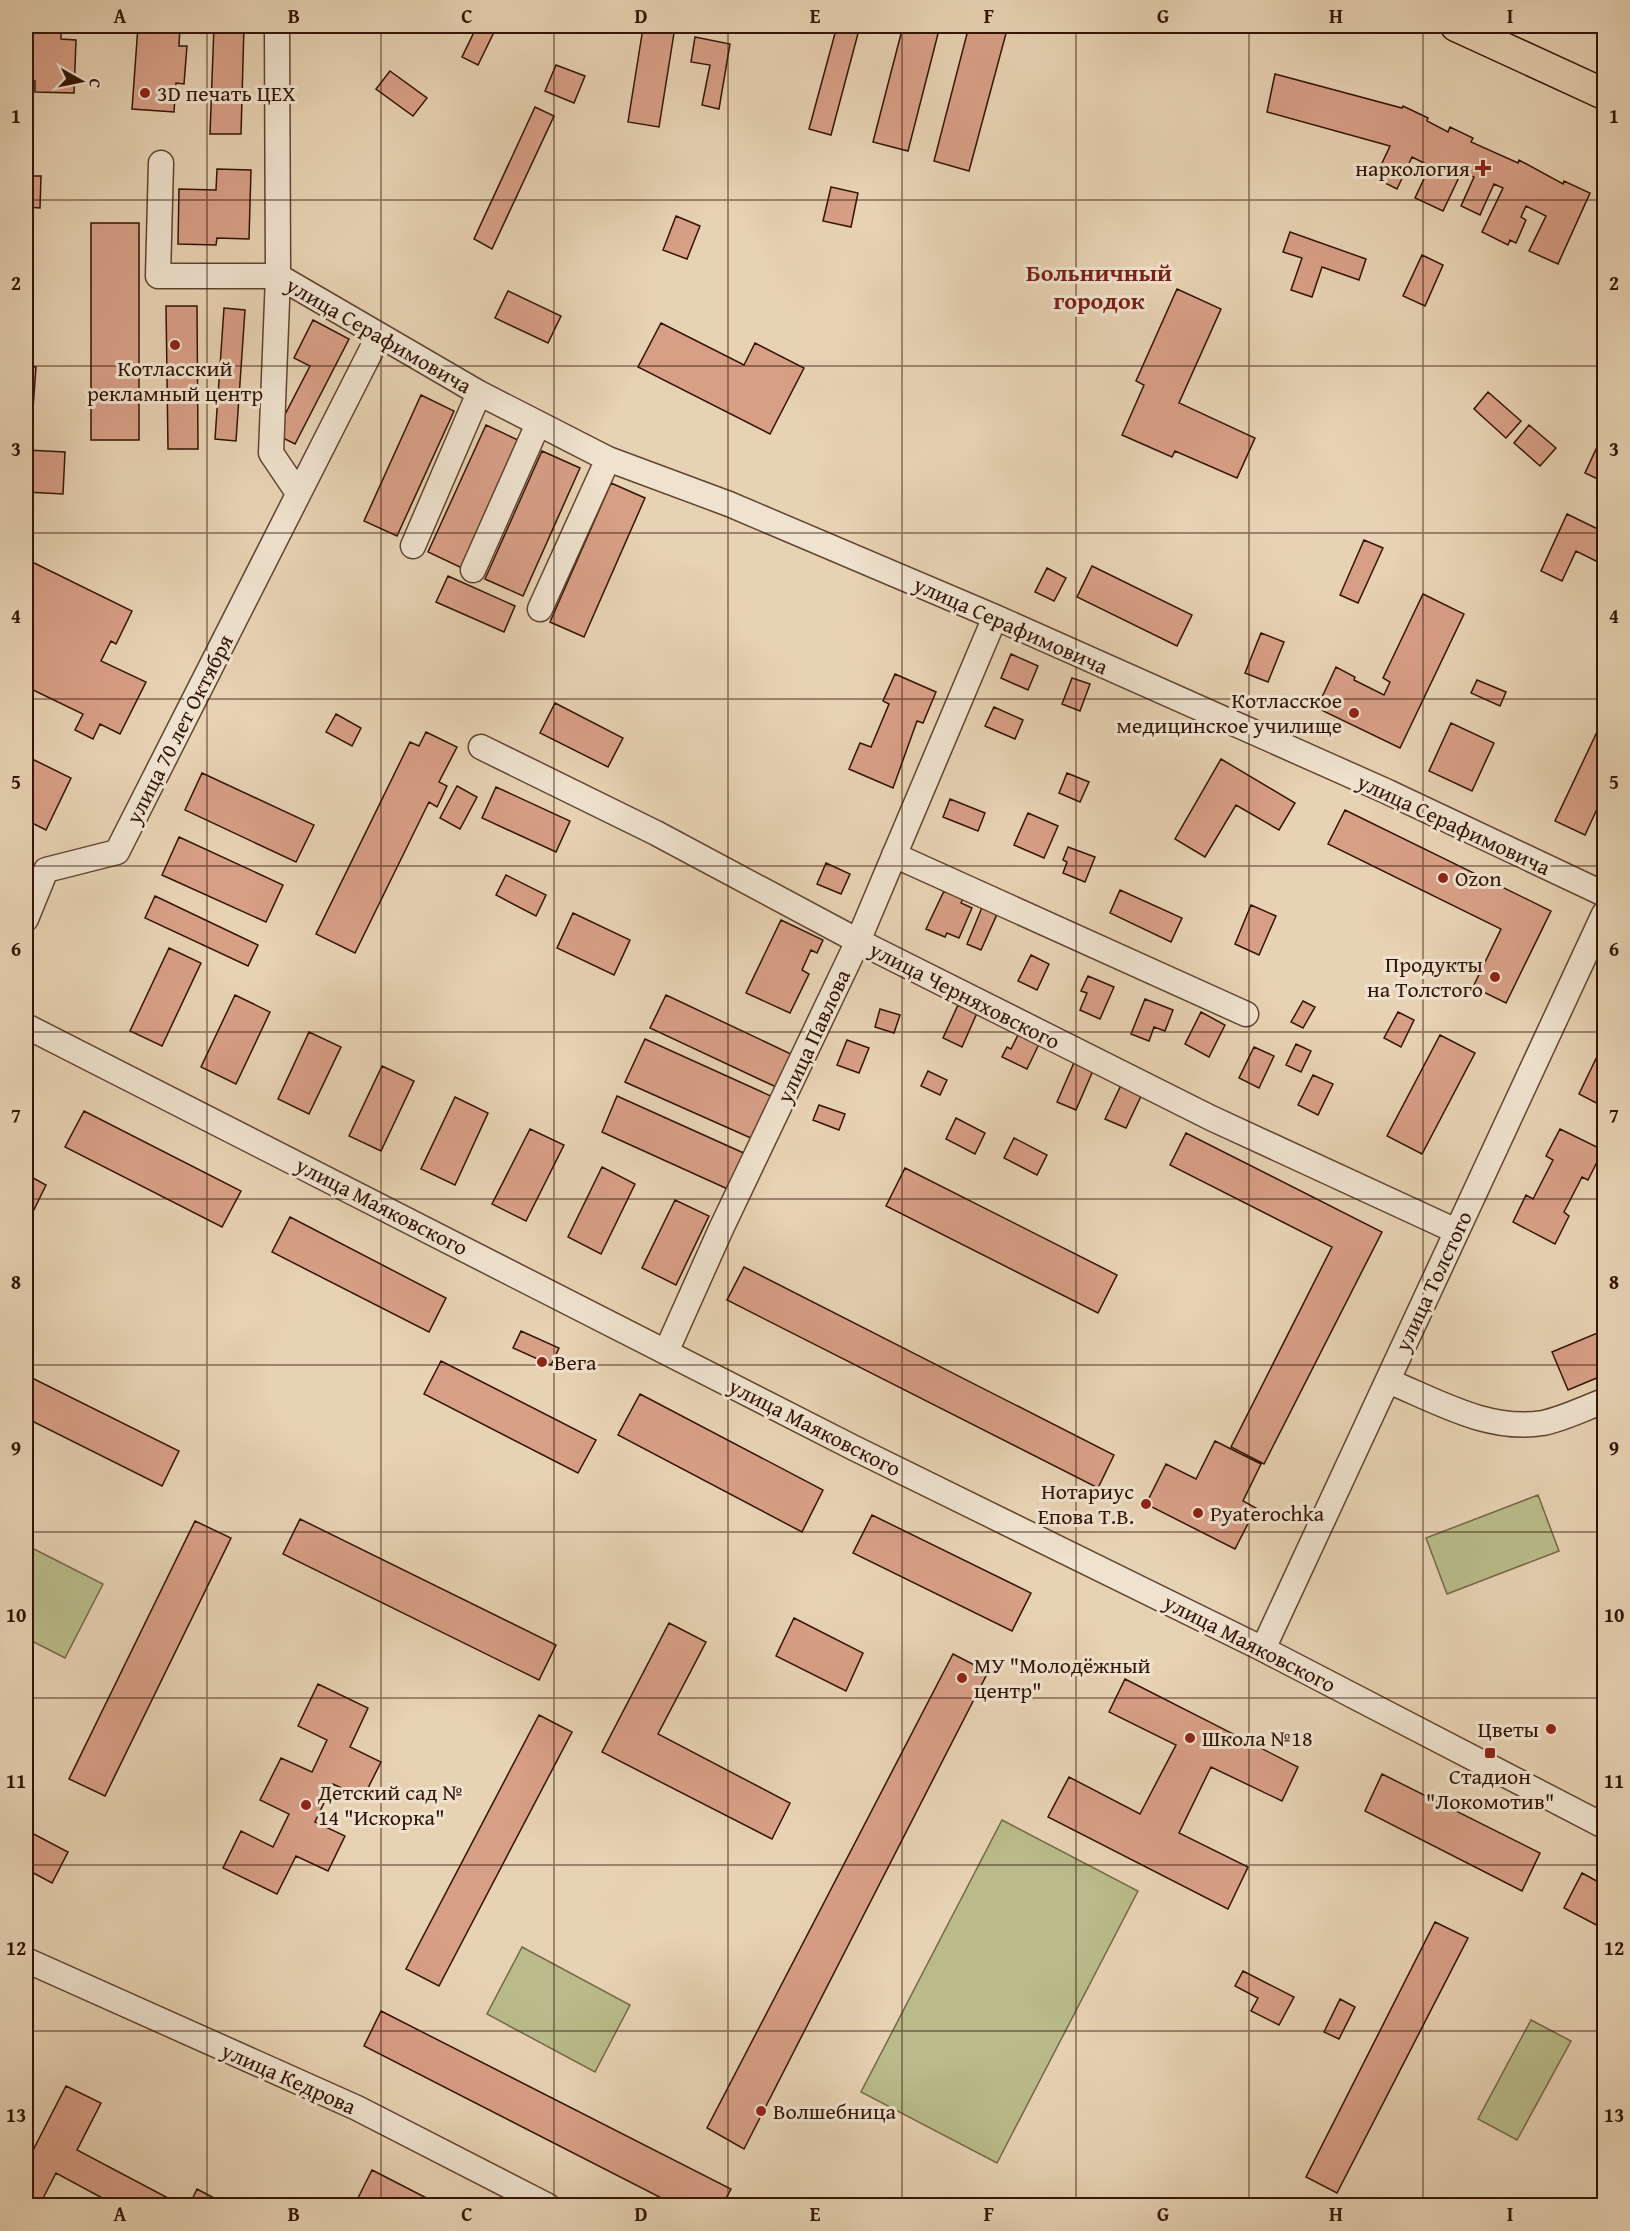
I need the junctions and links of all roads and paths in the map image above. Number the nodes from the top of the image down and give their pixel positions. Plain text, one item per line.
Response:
1 (277, 26) edge
2 (1456, 26) edge
3 (1605, 94) edge
4 (161, 163) dead end
5 (278, 276) junction
6 (378, 337) junction
7 (479, 393) junction
8 (538, 424) junction
9 (608, 459) junction
10 (298, 493) junction
11 (413, 546) dead end
12 (473, 570) dead end
13 (540, 609) dead end
14 (994, 617) junction
15 (481, 747) dead end
16 (894, 855) junction
17 (1605, 894) edge
18 (1605, 914) edge
19 (26, 919) edge
20 (858, 941) junction
21 (1246, 1014) dead end
22 (26, 1026) edge
23 (1456, 1232) junction
24 (666, 1352) junction
25 (1388, 1381) junction
26 (1605, 1401) edge
27 (1263, 1649) junction
28 (1605, 1826) edge
29 (26, 1960) edge
30 (548, 2205) edge

1 - 5 street
2 - 3 main road
4 - 5 street
5 - 6 street, улица Серафимовича
5 - 10 street
6 - 7 street, улица Серафимовича
6 - 10 street, улица 70 лет Октября
7 - 8 street, улица Серафимовича
7 - 11 street, улица Серафимовича
8 - 9 street, улица Серафимовича
8 - 12 street
9 - 13 street
9 - 14 street, улица Серафимовича
10 - 19 street, улица 70 лет Октября
14 - 16 street, улица Павлова
14 - 17 street, улица Серафимовича
15 - 20 street, улица Черняховского
16 - 20 street, улица Павлова
16 - 21 street
18 - 23 street, улица Толстого
20 - 23 street, улица Черняховского
20 - 24 street, улица Павлова
22 - 24 street, улица Маяковского
23 - 25 street, улица Толстого
24 - 27 street, улица Маяковского
25 - 26 street
25 - 27 street, улица Толстого
27 - 28 street, улица Маяковского
29 - 30 street, улица Кедрова

